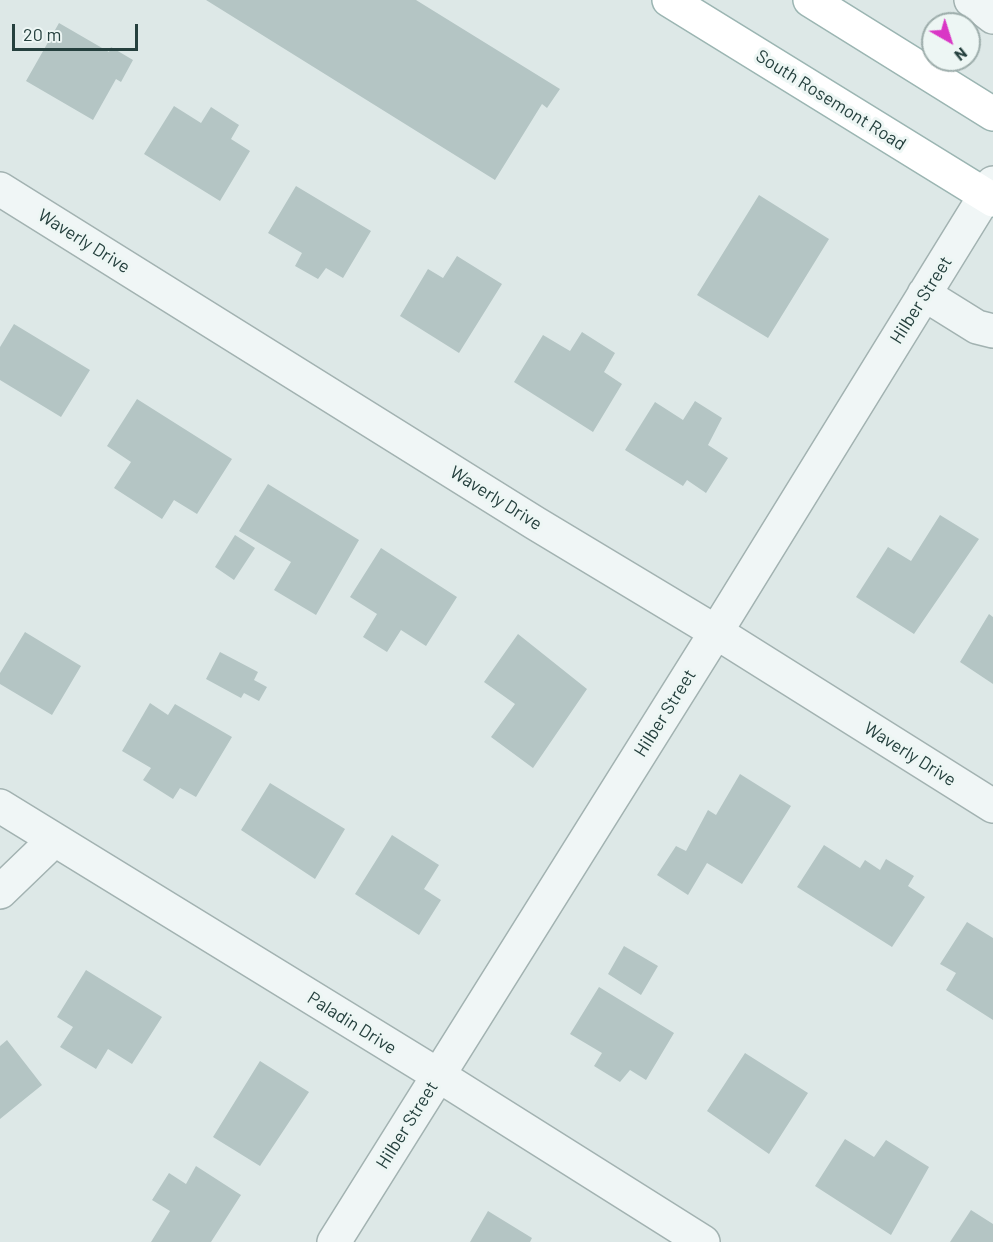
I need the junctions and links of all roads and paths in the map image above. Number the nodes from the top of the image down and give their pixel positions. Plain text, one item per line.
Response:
1 (669, 0) edge
2 (810, 0) edge
3 (971, 0) edge
4 (993, 17) edge
5 (993, 114) edge
6 (0, 189) edge
7 (990, 192) edge
8 (924, 294) junction
9 (993, 331) edge
10 (716, 632) junction
11 (0, 806) edge
12 (993, 806) edge
13 (54, 840) junction
14 (0, 892) edge
15 (438, 1076) junction
16 (333, 1242) edge
17 (703, 1242) edge

1 - 7 main road, South Rosemont Road
2 - 5 main road
3 - 4 street
6 - 10 street, Waverly Drive
7 - 8 street, Hilber Street
8 - 9 street
8 - 10 street, Hilber Street
10 - 12 street, Waverly Drive
10 - 15 street, Hilber Street
11 - 13 street, Paladin Drive
13 - 14 street
13 - 15 street, Paladin Drive
15 - 16 street, Hilber Street
15 - 17 street, Paladin Drive

